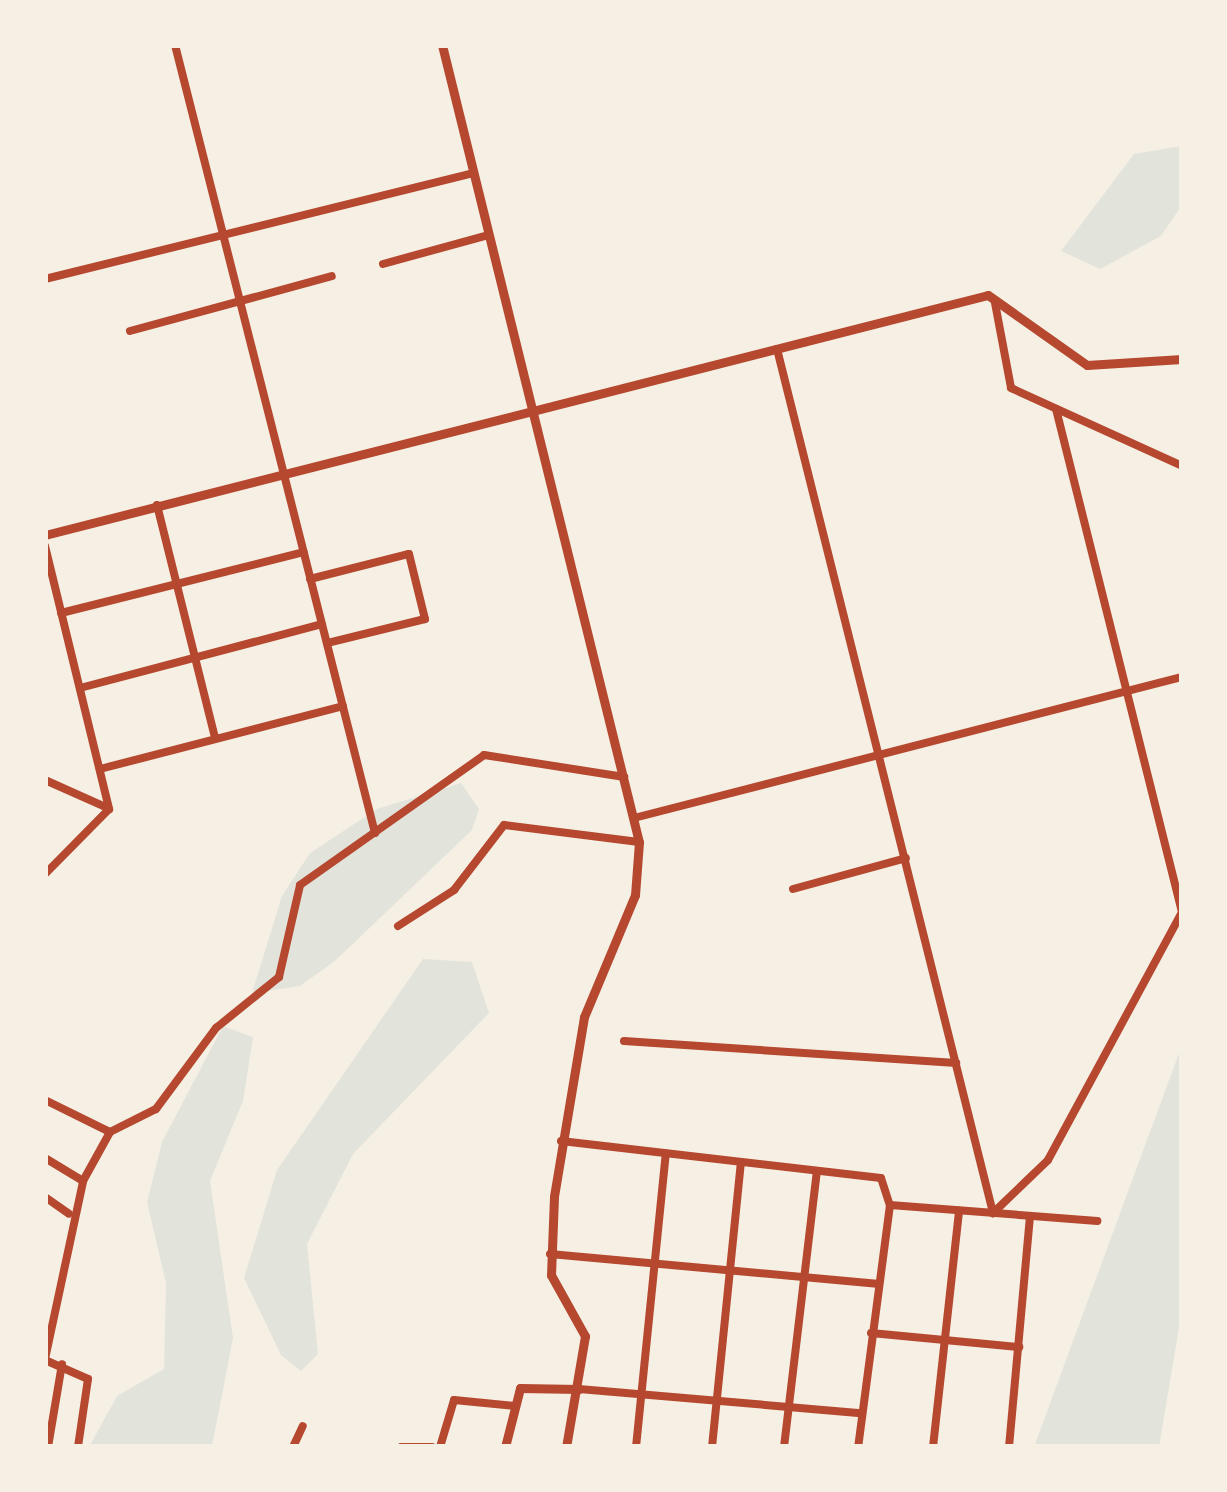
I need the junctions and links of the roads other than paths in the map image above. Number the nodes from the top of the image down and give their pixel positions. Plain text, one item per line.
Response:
1 (175, 45) edge
2 (442, 45) edge
3 (472, 172) junction
4 (224, 233) junction
5 (488, 236) junction
6 (383, 264) dead end
7 (332, 276) dead end
8 (45, 279) edge
9 (241, 301) junction
10 (995, 303) junction
11 (130, 331) dead end
12 (776, 349) junction
13 (1182, 359) edge
14 (1056, 409) junction
15 (532, 413) junction
16 (1182, 466) edge
17 (283, 472) junction
18 (157, 505) junction
19 (45, 535) edge
20 (45, 546) edge
21 (303, 552) junction
22 (310, 579) junction
23 (177, 584) junction
24 (62, 613) junction
25 (322, 624) junction
26 (327, 643) junction
27 (196, 658) junction
28 (1182, 677) edge
29 (80, 688) junction
30 (1125, 692) junction
31 (343, 706) junction
32 (215, 738) junction
33 (879, 754) junction
34 (100, 769) junction
35 (624, 777) junction
36 (45, 780) edge
37 (109, 809) junction
38 (634, 818) junction
39 (375, 833) junction
40 (639, 842) junction
41 (906, 858) junction
42 (45, 874) edge
43 (793, 889) dead end
44 (1182, 912) edge
45 (398, 926) dead end
46 (624, 1041) dead end
47 (956, 1063) junction
48 (45, 1100) edge
49 (110, 1132) junction
50 (561, 1141) junction
51 (666, 1154) junction
52 (45, 1158) edge
53 (741, 1163) junction
54 (817, 1171) junction
55 (83, 1181) junction
56 (45, 1197) edge
57 (890, 1205) junction
58 (958, 1210) junction
59 (993, 1213) junction
60 (69, 1214) junction
61 (1030, 1217) junction
62 (1097, 1221) dead end
63 (550, 1254) junction
64 (654, 1262) junction
65 (731, 1270) junction
66 (802, 1277) junction
67 (877, 1284) junction
68 (871, 1333) junction
69 (944, 1340) junction
70 (1018, 1347) junction
71 (45, 1359) edge
72 (62, 1364) junction
73 (579, 1389) junction
74 (640, 1394) junction
75 (717, 1400) junction
76 (515, 1406) junction
77 (788, 1406) junction
78 (861, 1413) junction
79 (303, 1426) dead end
80 (47, 1447) edge
81 (78, 1447) edge
82 (292, 1447) edge
83 (401, 1447) edge
84 (436, 1447) edge
85 (505, 1447) edge
86 (566, 1447) edge
87 (636, 1447) edge
88 (712, 1447) edge
89 (784, 1447) edge
90 (858, 1447) edge
91 (933, 1447) edge
92 (1009, 1447) edge

1 - 4 street
2 - 3 street
3 - 4 street
3 - 5 street
4 - 8 street
4 - 9 street
5 - 6 street
5 - 15 street
7 - 9 street
9 - 11 street
9 - 17 street
10 - 12 street
10 - 13 street
10 - 14 street
12 - 15 street
12 - 33 street
14 - 16 street
14 - 30 street
15 - 17 street
15 - 35 street
17 - 18 street
17 - 21 street
18 - 19 street
18 - 23 street
20 - 24 street
21 - 22 street
21 - 23 street
22 - 25 street
22 - 26 street
23 - 24 street
23 - 27 street
24 - 29 street
25 - 26 street
25 - 27 street
26 - 31 street
27 - 29 street
27 - 32 street
28 - 30 street
29 - 34 street
30 - 33 street
30 - 44 street
31 - 32 street
31 - 39 street
32 - 34 street
33 - 38 street
33 - 41 street
34 - 37 street
35 - 38 street
35 - 39 street
36 - 37 street
37 - 42 street
38 - 40 street
39 - 49 street
40 - 45 street
40 - 50 street
41 - 43 street
41 - 47 street
44 - 59 street
46 - 47 street
47 - 59 street
48 - 49 street
49 - 55 street
50 - 51 street
50 - 63 street
51 - 53 street
51 - 64 street
52 - 55 street
53 - 54 street
53 - 65 street
54 - 57 street
54 - 66 street
55 - 60 street
56 - 60 street
57 - 58 street
57 - 67 street
58 - 59 street
58 - 69 street
59 - 61 street
60 - 71 street
61 - 62 street
61 - 70 street
63 - 64 street
63 - 73 street
64 - 65 street
64 - 74 street
65 - 66 street
65 - 75 street
66 - 67 street
66 - 77 street
67 - 68 street
68 - 69 street
68 - 78 street
69 - 70 street
69 - 91 street
70 - 92 street
71 - 72 street
72 - 80 street
72 - 81 street
73 - 74 street
73 - 76 street
73 - 86 street
74 - 75 street
74 - 87 street
75 - 77 street
75 - 88 street
76 - 84 street
76 - 85 street
77 - 78 street
77 - 89 street
78 - 90 street
79 - 82 street
83 - 84 street

